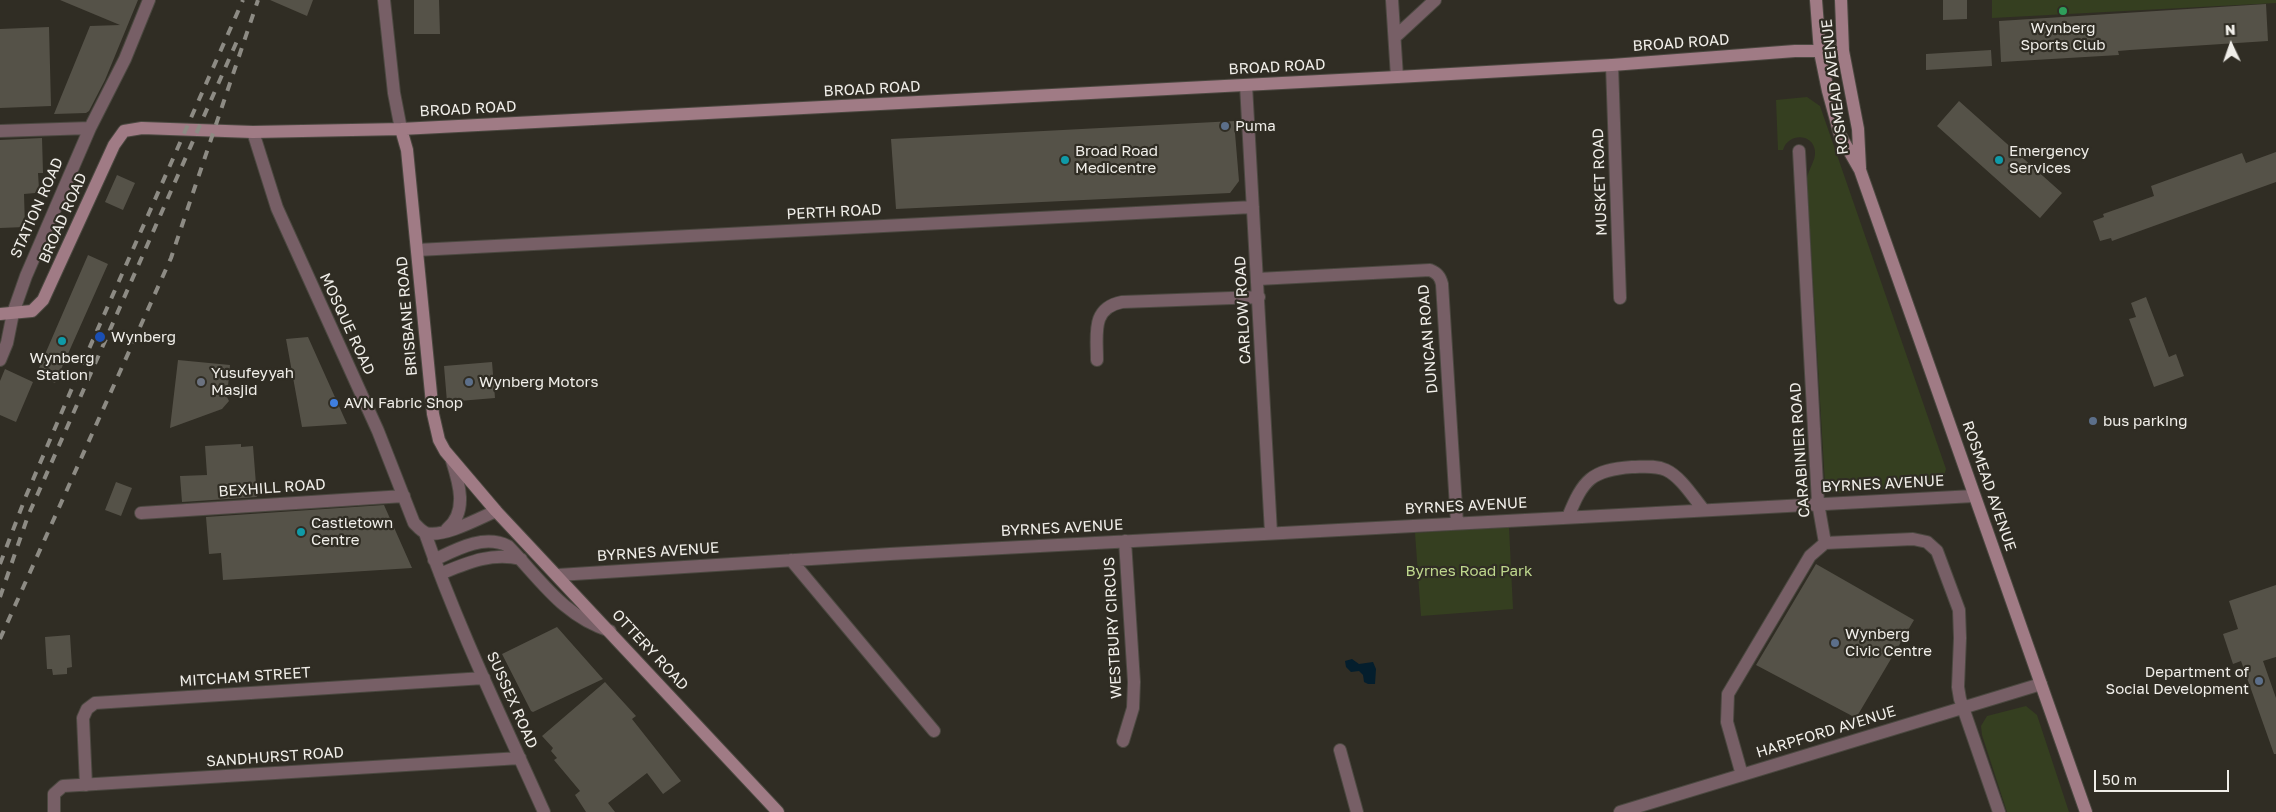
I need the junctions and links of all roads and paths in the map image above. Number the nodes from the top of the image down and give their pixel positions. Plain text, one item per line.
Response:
1 (149, 0) edge
2 (384, 0) edge
3 (1392, 0) edge
4 (1435, 0) edge
5 (1816, 0) edge
6 (1841, 0) edge
7 (1395, 37) junction
8 (1844, 51) junction
9 (1820, 52) junction
10 (1612, 65) junction
11 (1397, 77) junction
12 (1246, 85) junction
13 (90, 128) junction
14 (401, 129) junction
15 (0, 131) edge
16 (253, 132) junction
17 (1799, 151) dead end
18 (1860, 170) junction
19 (1253, 207) junction
20 (417, 250) junction
21 (1258, 279) junction
22 (1259, 296) junction
23 (1620, 298) dead end
24 (13, 313) junction
25 (0, 314) edge
26 (0, 360) edge
27 (1097, 360) dead end
28 (452, 461) junction
29 (404, 496) junction
30 (1974, 496) junction
31 (1818, 503) junction
32 (1703, 509) junction
33 (496, 511) junction
34 (141, 513) dead end
35 (1568, 516) junction
36 (1457, 523) junction
37 (445, 531) junction
38 (425, 533) junction
39 (1270, 533) junction
40 (1125, 541) junction
41 (1825, 543) junction
42 (521, 559) junction
43 (434, 560) junction
44 (791, 560) junction
45 (440, 574) junction
46 (558, 575) junction
47 (610, 631) junction
48 (484, 678) junction
49 (2041, 684) junction
50 (1964, 708) junction
51 (934, 731) dead end
52 (1123, 741) dead end
53 (1340, 750) dead end
54 (520, 758) junction
55 (1742, 775) junction
56 (86, 785) junction
57 (54, 812) edge
58 (544, 812) edge
59 (778, 812) edge
60 (1357, 812) edge
61 (1620, 812) edge
62 (1999, 812) edge
63 (2086, 812) edge

1 - 13 street, STATION ROAD
2 - 14 street
3 - 7 street
4 - 7 street
5 - 9 street, ROSMEAD AVENUE
6 - 8 street, ROSMEAD AVENUE
7 - 11 street
8 - 9 street, BROAD ROAD
8 - 18 street, ROSMEAD AVENUE
9 - 10 street, BROAD ROAD
9 - 18 street, ROSMEAD AVENUE
10 - 11 street, BROAD ROAD
10 - 23 street, MUSKET ROAD
11 - 12 street, BROAD ROAD
12 - 14 street, BROAD ROAD
12 - 19 street, CARLOW ROAD
13 - 15 street
13 - 24 street, STATION ROAD
14 - 16 street, BROAD ROAD
14 - 20 street, BRISBANE ROAD
16 - 24 street, BROAD ROAD
16 - 29 street, MOSQUE ROAD
17 - 31 street, CARABINIER ROAD
18 - 30 street, ROSMEAD AVENUE
19 - 20 street, PERTH ROAD
19 - 21 street, CARLOW ROAD
20 - 28 street, BRISBANE ROAD
21 - 22 street, CARLOW ROAD
21 - 36 street, DUNCAN ROAD
22 - 27 street
22 - 39 street, CARLOW ROAD
24 - 25 street, BROAD ROAD
24 - 26 street, STATION ROAD
28 - 33 street, BRISBANE ROAD
28 - 37 street
29 - 34 street, BEXHILL ROAD
29 - 38 street, MOSQUE ROAD
30 - 31 street, BYRNES AVENUE
30 - 49 street, ROSMEAD AVENUE
31 - 32 street, BYRNES AVENUE
31 - 41 street, CARABINIER ROAD
32 - 35 street, BYRNES AVENUE
32 - 35 street
33 - 37 street
33 - 46 street, OTTERY ROAD
35 - 36 street, BYRNES AVENUE
36 - 39 street, BYRNES AVENUE
37 - 38 street
38 - 43 street, MOSQUE ROAD
39 - 40 street, BYRNES AVENUE
40 - 44 street, BYRNES AVENUE
40 - 52 street, WESTBURY CIRCUS
41 - 50 street
41 - 55 street
42 - 43 street
42 - 45 street
42 - 47 street
43 - 45 street, MOSQUE ROAD
44 - 46 street, BYRNES AVENUE
44 - 51 street
45 - 48 street, SUSSEX ROAD
46 - 47 street, OTTERY ROAD
47 - 59 street, OTTERY ROAD
48 - 54 street, SUSSEX ROAD
48 - 56 street, MITCHAM STREET
49 - 50 street, HARPFORD AVENUE
49 - 63 street, ROSMEAD AVENUE
50 - 55 street, HARPFORD AVENUE
50 - 62 street
53 - 60 street
54 - 56 street, SANDHURST ROAD
54 - 58 street, SUSSEX ROAD
55 - 61 street, HARPFORD AVENUE
56 - 57 street, SANDHURST ROAD

